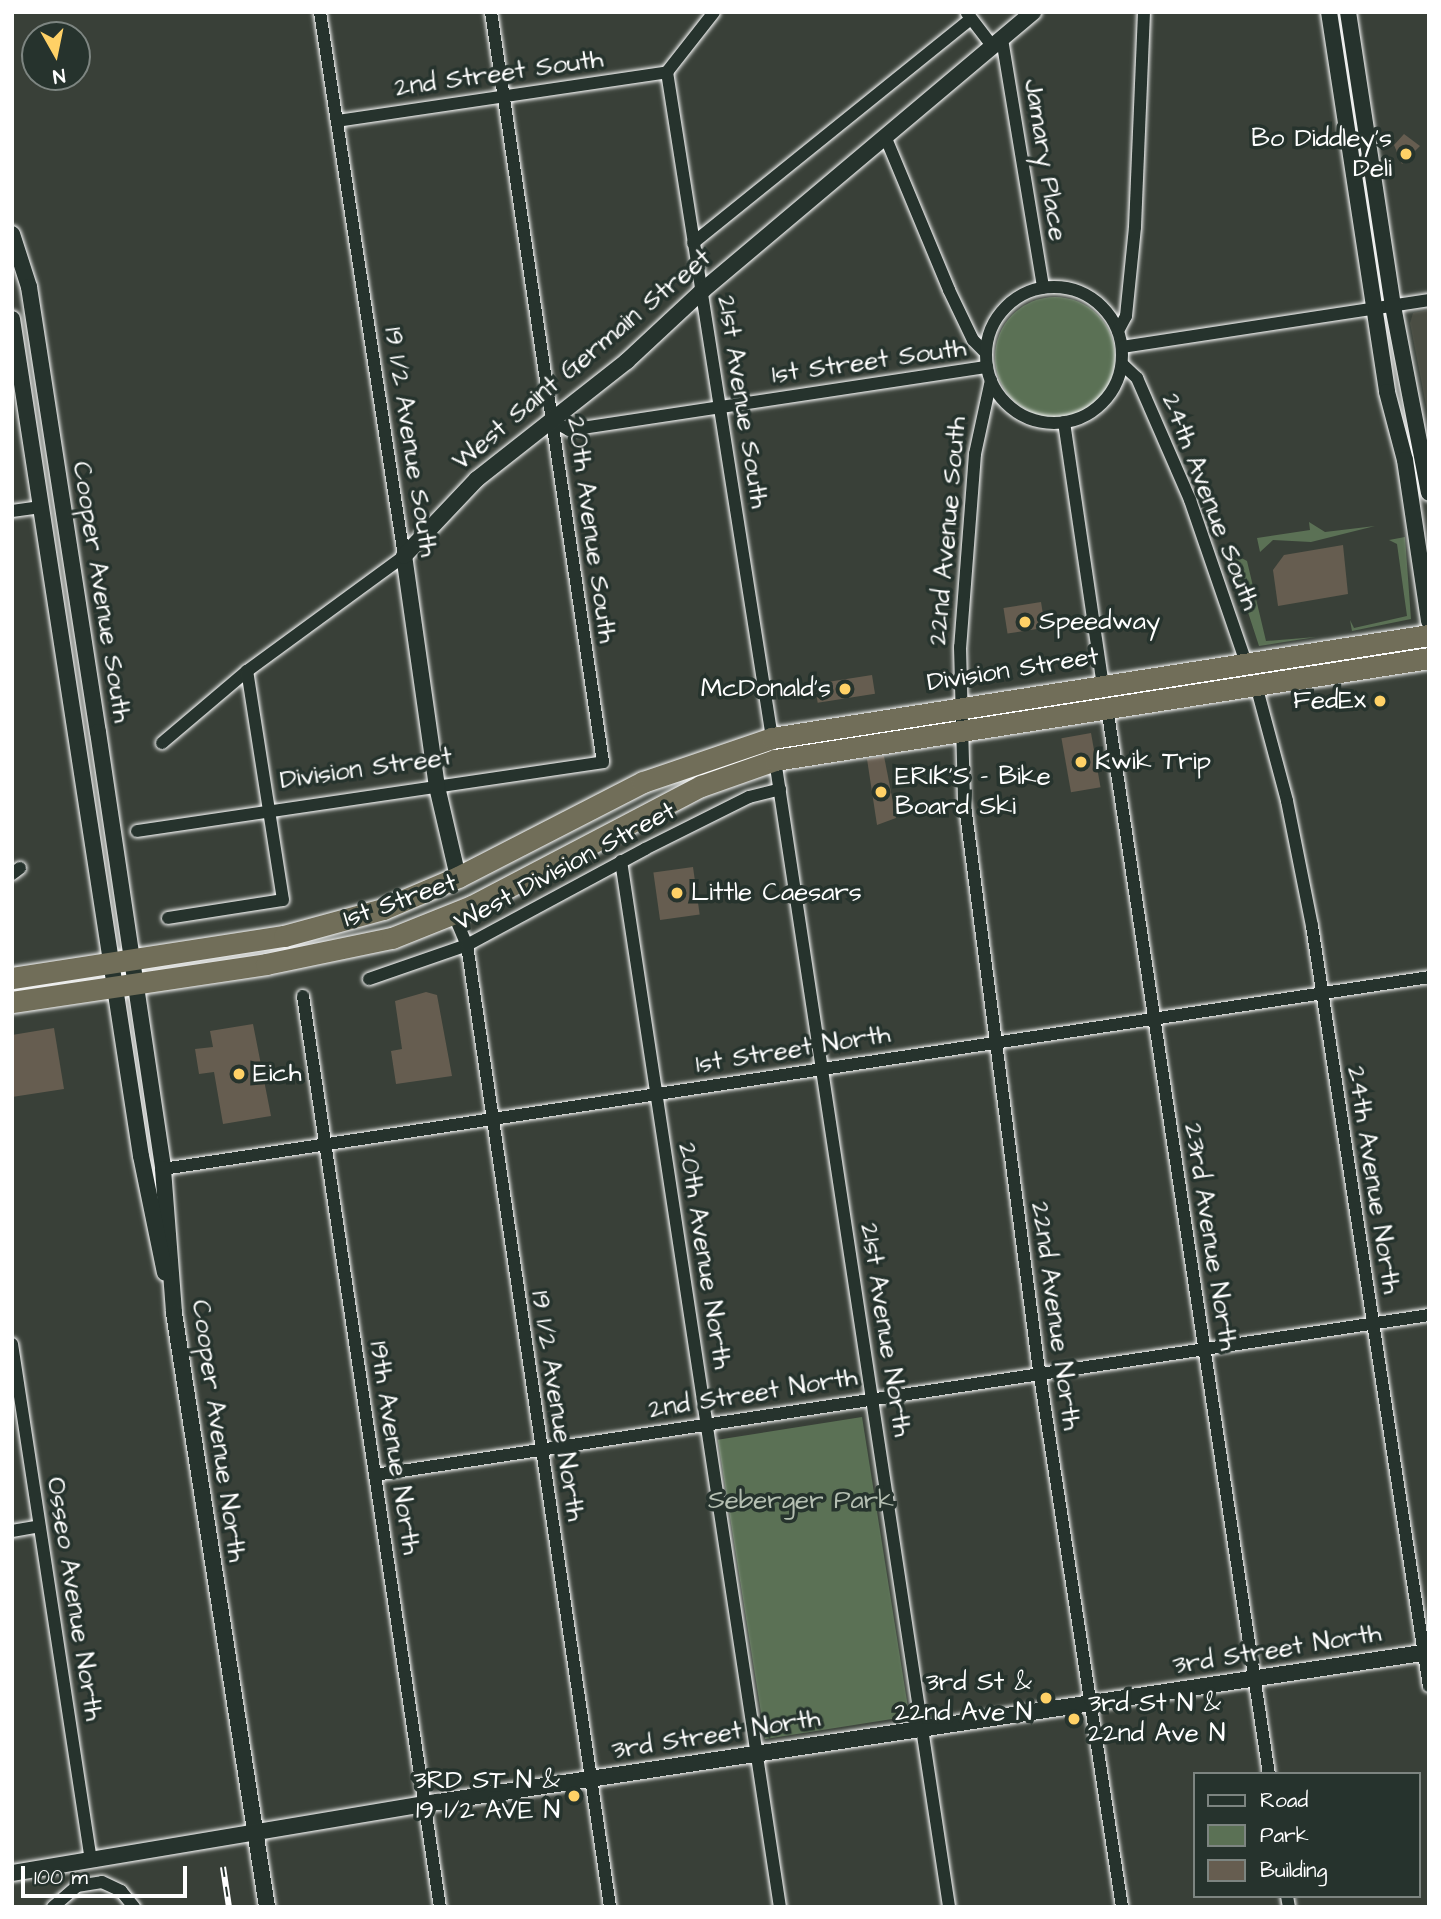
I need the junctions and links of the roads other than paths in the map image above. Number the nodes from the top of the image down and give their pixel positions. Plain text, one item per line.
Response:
1 (320, 12) edge
2 (491, 12) edge
3 (714, 12) edge
4 (1033, 12) edge
5 (1143, 12) edge
6 (1329, 12) edge
7 (1348, 12) edge
8 (969, 15) edge
9 (998, 43) junction
10 (667, 72) junction
11 (502, 96) junction
12 (337, 121) junction
13 (885, 136) junction
14 (12, 234) edge
15 (693, 243) junction
16 (1043, 288) junction
17 (702, 290) junction
18 (1429, 300) edge
19 (1392, 306) junction
20 (1375, 309) junction
21 (12, 319) edge
22 (1118, 331) junction
23 (1122, 347) junction
24 (986, 353) junction
25 (1122, 364) junction
26 (989, 373) junction
27 (722, 407) junction
28 (553, 421) junction
29 (1064, 422) junction
30 (1429, 493) edge
31 (41, 507) junction
32 (12, 511) edge
33 (404, 556) junction
34 (1429, 621) edge
35 (1429, 635) edge
36 (1429, 658) edge
37 (1245, 663) junction
38 (247, 671) junction
39 (1102, 685) junction
40 (1256, 685) junction
41 (959, 706) junction
42 (1107, 707) junction
43 (959, 730) junction
44 (772, 738) junction
45 (162, 743) dead end
46 (775, 760) junction
47 (603, 762) joint
48 (437, 787) junction
49 (780, 789) junction
50 (270, 812) junction
51 (137, 831) dead end
52 (621, 861) junction
53 (458, 877) junction
54 (454, 915) junction
55 (168, 918) dead end
56 (467, 945) junction
57 (122, 962) junction
58 (1429, 977) edge
59 (12, 978) edge
60 (369, 979) dead end
61 (125, 986) junction
62 (1322, 993) junction
63 (303, 996) dead end
64 (12, 1002) edge
65 (1154, 1019) junction
66 (994, 1043) junction
67 (822, 1069) junction
68 (656, 1094) junction
69 (491, 1119) junction
70 (325, 1144) junction
71 (163, 1169) junction
72 (174, 1313) junction
73 (1429, 1315) edge
74 (1372, 1324) junction
75 (12, 1343) edge
76 (1204, 1349) junction
77 (1040, 1374) junction
78 (872, 1399) junction
79 (706, 1424) junction
80 (540, 1450) junction
81 (375, 1475) junction
82 (39, 1526) junction
83 (12, 1531) edge
84 (1426, 1652) edge
85 (1254, 1678) junction
86 (1429, 1686) edge
87 (1091, 1705) junction
88 (922, 1728) junction
89 (756, 1754) junction
90 (1269, 1772) edge
91 (590, 1779) junction
92 (425, 1804) junction
93 (254, 1832) junction
94 (91, 1861) junction
95 (12, 1873) edge
96 (53, 1907) edge
97 (134, 1907) edge
98 (267, 1907) edge
99 (440, 1907) edge
100 (610, 1907) edge
101 (780, 1907) edge
102 (949, 1907) edge
103 (1122, 1907) edge

1 - 12 street, 19 1/2 Avenue South
2 - 11 street, 20th Avenue South
3 - 10 street
4 - 9 main road, West Saint Germain Street
5 - 22 street
6 - 20 main road
7 - 19 main road
8 - 9 street, Jamary Place
8 - 15 street, West Saint Germain Street
9 - 13 main road, West Saint Germain Street
9 - 16 street, Jamary Place
10 - 11 street, 2nd Street South
10 - 15 street, 21st Avenue South
11 - 12 street, 2nd Street South
11 - 28 street, 20th Avenue South
12 - 33 street, 19 1/2 Avenue South
13 - 17 main road, West Saint Germain Street
13 - 24 street
14 - 57 main road, Cooper Avenue South
15 - 17 street, 21st Avenue South
16 - 22 street
16 - 24 street
17 - 27 street, 21st Avenue South
17 - 28 main road, West Saint Germain Street
18 - 19 street
19 - 20 street
19 - 30 main road
20 - 23 street
20 - 34 main road
21 - 31 main road
22 - 23 street
23 - 25 street
24 - 26 street
25 - 29 street
25 - 37 street, 24th Avenue South
26 - 27 street, 1st Street South
26 - 29 street
26 - 41 street, 22nd Avenue South
27 - 28 street, 1st Street South
27 - 44 street, 21st Avenue South
28 - 33 main road, West Saint Germain Street
28 - 47 street, 20th Avenue South
29 - 39 street
31 - 32 street
31 - 57 main road
33 - 38 street, West Saint Germain Street
33 - 48 main road, 19 1/2 Avenue South
35 - 37 highway, Division Street
36 - 40 highway, Division Street
37 - 39 highway, Division Street
38 - 45 street, West Saint Germain Street
38 - 50 street
39 - 41 highway, Division Street
40 - 42 highway, Division Street
40 - 62 street, 24th Avenue North
41 - 43 street, 22nd Avenue South
41 - 44 highway, Division Street
42 - 43 highway, Division Street
42 - 65 street, 23rd Avenue North
43 - 46 highway, Division Street
43 - 66 street, 22nd Avenue North
44 - 53 highway, 1st Street
46 - 49 street, 21st Avenue North
46 - 54 highway, 1st Street
47 - 48 street, Division Street
48 - 50 street, Division Street
48 - 53 main road, 19 1/2 Avenue South
49 - 52 street, West Division Street
49 - 67 street, 21st Avenue North
50 - 51 street, Division Street
50 - 55 street
52 - 56 street, West Division Street
52 - 68 street, 20th Avenue North
53 - 57 highway, 1st Street
54 - 56 street, 19 1/2 Avenue North
54 - 61 highway, 1st Street
56 - 60 street, West Division Street
56 - 69 street, 19 1/2 Avenue North
57 - 59 highway, 1st Street
57 - 61 main road, Cooper Avenue North
58 - 62 street, 1st Street North
61 - 64 highway, 1st Street
61 - 71 main road, Cooper Avenue North
61 - 72 main road
62 - 65 street, 1st Street North
62 - 74 street, 24th Avenue North
63 - 70 street, 19th Avenue North
65 - 66 street, 1st Street North
65 - 76 street, 23rd Avenue North
66 - 67 street, 1st Street North
66 - 77 street, 22nd Avenue North
67 - 68 street, 1st Street North
67 - 78 street, 21st Avenue North
68 - 69 street, 1st Street North
68 - 79 street, 20th Avenue North
69 - 70 street, 1st Street North
69 - 80 street, 19 1/2 Avenue North
70 - 71 street, 1st Street North
70 - 81 street, 19th Avenue North
71 - 72 main road, Cooper Avenue North
72 - 93 main road, Cooper Avenue North
73 - 74 street, 2nd Street North
74 - 76 street, 2nd Street North
74 - 84 street, 24th Avenue North
75 - 82 street, Osseo Avenue North
76 - 77 street, 2nd Street North
76 - 85 street, 23rd Avenue North
77 - 78 street, 2nd Street North
77 - 87 street, 22nd Avenue North
78 - 79 street, 2nd Street North
78 - 88 street, 21st Avenue North
79 - 80 street, 2nd Street North
79 - 89 street, 20th Avenue North
80 - 81 street, 2nd Street North
80 - 91 street, 19 1/2 Avenue North
81 - 92 street, 19th Avenue North
82 - 83 street
82 - 94 street, Osseo Avenue North
84 - 85 main road, 3rd Street North
84 - 86 street, 24th Avenue North
85 - 87 main road, 3rd Street North
85 - 90 street, 23rd Avenue North
87 - 88 main road, 3rd Street North
87 - 103 street, 22nd Avenue North
88 - 89 main road, 3rd Street North
88 - 102 street, 21st Avenue North
89 - 91 main road, 3rd Street North
89 - 101 street, 20th Avenue North
91 - 92 main road, 3rd Street North
91 - 100 street, 19 1/2 Avenue North
92 - 93 main road, 3rd Street North
92 - 99 street, 19th Avenue North
93 - 94 main road, 3rd Street North
93 - 98 main road, Cooper Avenue North
94 - 95 main road, 3rd Street North
96 - 97 street

